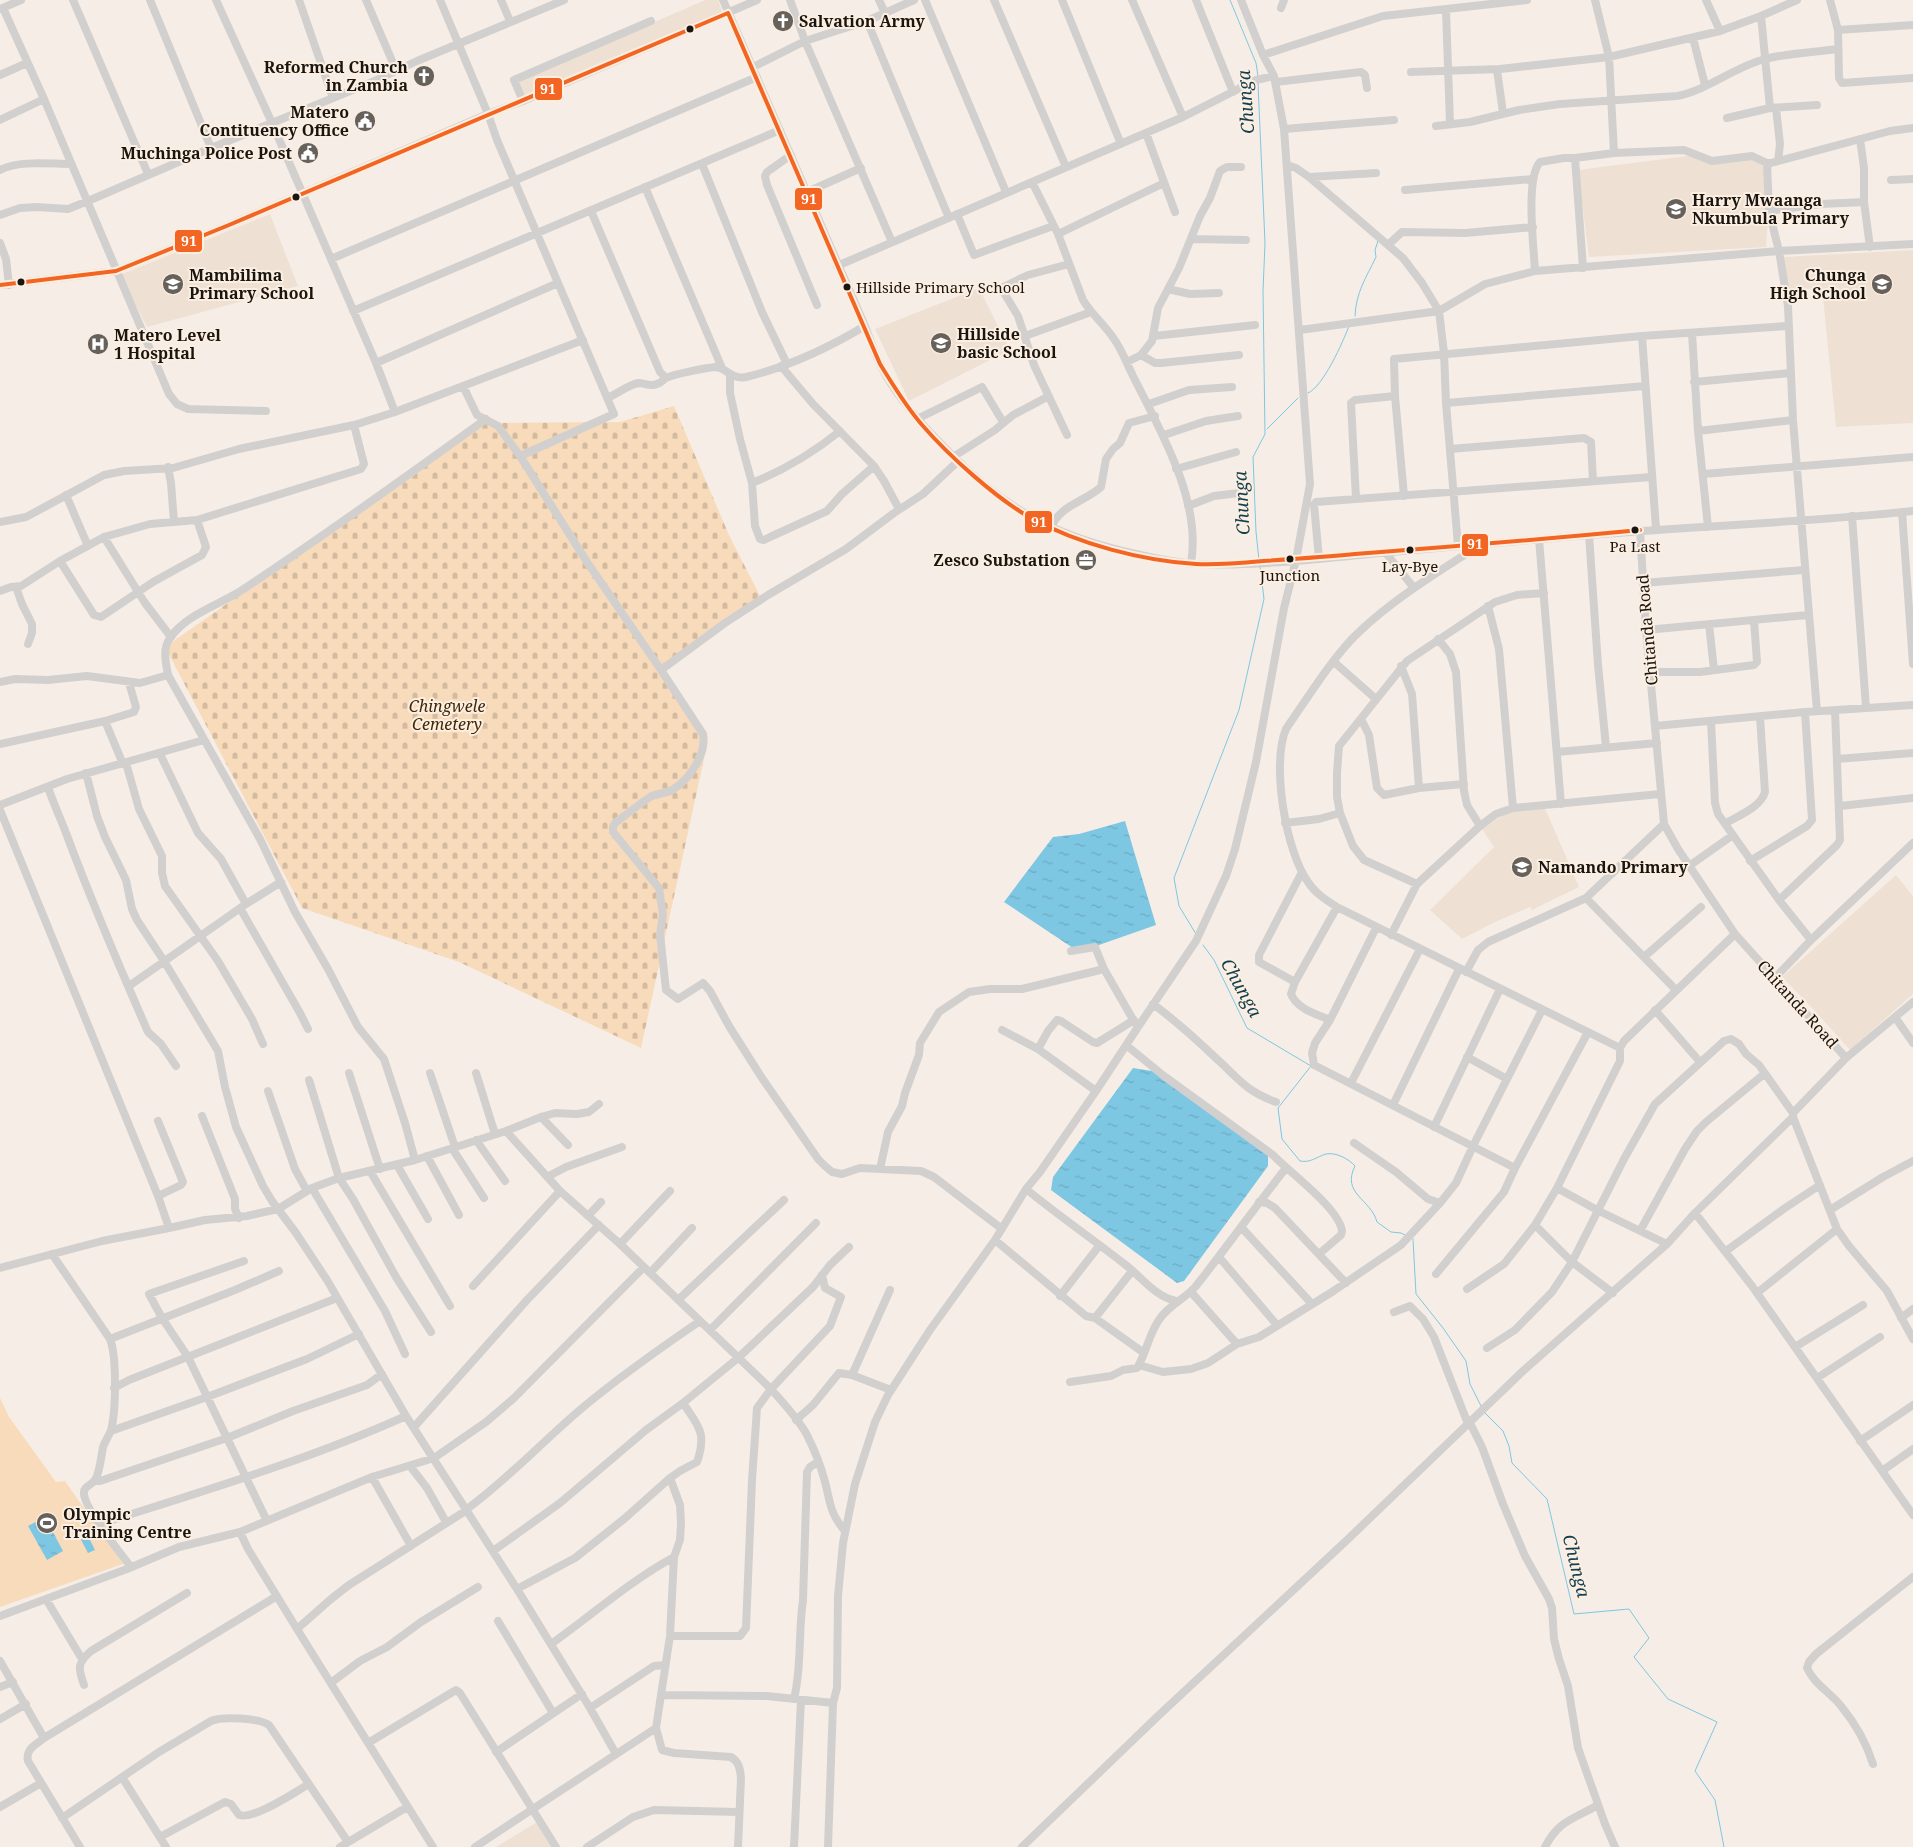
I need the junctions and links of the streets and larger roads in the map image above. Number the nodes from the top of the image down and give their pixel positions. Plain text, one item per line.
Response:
1 (21, 0) edge
2 (73, 0) edge
3 (150, 0) edge
4 (216, 0) edge
5 (299, 0) edge
6 (366, 0) edge
7 (440, 0) edge
8 (501, 0) edge
9 (564, 0) edge
10 (723, 0) edge
11 (757, 0) edge
12 (790, 0) edge
13 (880, 0) edge
14 (914, 0) edge
15 (925, 0) edge
16 (994, 0) edge
17 (1062, 0) edge
18 (1132, 0) edge
19 (1196, 0) edge
20 (1242, 0) edge
21 (1284, 0) edge
22 (1526, 0) edge
23 (1595, 0) edge
24 (1706, 0) edge
25 (1797, 0) edge
26 (1830, 0) edge
27 (1487, 2) edge
28 (2, 8) edge
29 (1282, 8) dead end
30 (1446, 10) junction
31 (885, 12) junction
32 (728, 13) junction
33 (1761, 16) junction
34 (510, 21) junction
35 (651, 21) dead end
36 (867, 21) junction
37 (1913, 25) edge
38 (1838, 30) junction
39 (1720, 32) junction
40 (1693, 38) junction
41 (805, 41) junction
42 (459, 44) junction
43 (1838, 49) junction
44 (1262, 55) junction
45 (1609, 57) junction
46 (1765, 59) junction
47 (26, 63) junction
48 (753, 67) junction
49 (396, 70) junction
50 (1497, 70) junction
51 (1448, 71) junction
52 (1411, 72) dead end
53 (0, 75) edge
54 (757, 77) junction
55 (1913, 78) edge
56 (1275, 79) junction
57 (1705, 85) junction
58 (1366, 88) dead end
59 (1233, 92) junction
60 (333, 98) junction
61 (44, 99) junction
62 (523, 101) junction
63 (1610, 102) junction
64 (1818, 106) dead end
65 (1773, 108) junction
66 (1503, 113) junction
67 (488, 114) junction
68 (1183, 117) junction
69 (1727, 118) dead end
70 (0, 120) edge
71 (1394, 120) dead end
72 (272, 123) junction
73 (1450, 124) junction
74 (1436, 126) dead end
75 (1913, 128) edge
76 (1284, 129) junction
77 (780, 130) junction
78 (1146, 133) junction
79 (1860, 138) junction
80 (1121, 144) junction
81 (211, 148) junction
82 (1614, 153) junction
83 (791, 155) junction
84 (1575, 158) junction
85 (1778, 161) junction
86 (1767, 163) junction
87 (70, 164) junction
88 (702, 164) junction
89 (1287, 165) junction
90 (1241, 167) dead end
91 (861, 168) junction
92 (1066, 168) junction
93 (0, 170) edge
94 (1376, 173) dead end
95 (148, 174) junction
96 (1309, 177) junction
97 (1533, 179) junction
98 (1913, 179) edge
99 (514, 180) junction
100 (1891, 180) dead end
101 (1032, 182) junction
102 (1164, 183) junction
103 (645, 187) junction
104 (1405, 190) dead end
105 (807, 192) junction
106 (1006, 192) junction
107 (302, 193) junction
108 (88, 201) junction
109 (1864, 202) junction
110 (591, 211) junction
111 (1769, 211) junction
112 (1175, 212) dead end
113 (0, 216) edge
114 (953, 216) junction
115 (1053, 226) junction
116 (1533, 227) junction
117 (537, 234) junction
118 (1058, 234) junction
119 (1191, 239) junction
120 (1246, 240) dead end
121 (892, 242) junction
122 (0, 243) edge
123 (1389, 244) junction
124 (1913, 244) edge
125 (1870, 247) junction
126 (1779, 251) junction
127 (331, 259) junction
128 (1069, 264) junction
129 (837, 266) junction
130 (1583, 268) junction
131 (116, 271) junction
132 (1535, 271) junction
133 (558, 284) junction
134 (9, 285) junction
135 (0, 286) edge
136 (1168, 289) junction
137 (1219, 293) dead end
138 (817, 306) dead end
139 (1439, 310) junction
140 (353, 311) junction
141 (1091, 312) junction
142 (1255, 325) dead end
143 (865, 326) junction
144 (1788, 326) junction
145 (1300, 330) junction
146 (1692, 333) junction
147 (1025, 336) junction
148 (1154, 336) junction
149 (1642, 336) junction
150 (583, 340) junction
151 (1444, 353) junction
152 (1141, 355) junction
153 (1239, 355) dead end
154 (1127, 362) junction
155 (376, 363) junction
156 (784, 365) junction
157 (722, 368) junction
158 (1790, 373) junction
159 (730, 375) junction
160 (666, 378) junction
161 (1694, 382) junction
162 (463, 386) junction
163 (1645, 386) junction
164 (1232, 387) dead end
165 (1049, 396) junction
166 (1395, 396) junction
167 (607, 398) junction
168 (1446, 402) junction
169 (1148, 404) junction
170 (266, 411) dead end
171 (395, 412) junction
172 (1154, 416) junction
173 (1238, 416) dead end
174 (486, 419) junction
175 (917, 419) junction
176 (1793, 420) junction
177 (1003, 422) junction
178 (354, 425) junction
179 (840, 431) junction
180 (1698, 431) junction
181 (1067, 435) dead end
182 (1164, 435) junction
183 (1450, 449) junction
184 (1236, 452) dead end
185 (520, 456) junction
186 (1913, 457) edge
187 (954, 460) junction
188 (874, 466) junction
189 (1797, 466) junction
190 (168, 467) junction
191 (1176, 469) junction
192 (1703, 474) junction
193 (1651, 477) junction
194 (1593, 481) junction
195 (752, 483) junction
196 (1239, 493) dead end
197 (1453, 493) junction
198 (66, 495) junction
199 (1404, 496) junction
200 (1356, 499) junction
201 (1188, 506) junction
202 (899, 509) junction
203 (1913, 511) edge
204 (1902, 512) junction
205 (1852, 516) junction
206 (198, 520) junction
207 (1802, 520) junction
208 (0, 522) edge
209 (174, 522) junction
210 (1708, 527) junction
211 (1051, 528) junction
212 (1656, 529) junction
213 (1640, 530) junction
214 (1589, 534) junction
215 (104, 537) junction
216 (1539, 539) junction
217 (88, 546) junction
218 (1458, 546) junction
219 (1480, 546) junction
220 (1385, 552) junction
221 (1319, 558) junction
222 (1296, 560) junction
223 (60, 561) junction
224 (1191, 563) junction
225 (1804, 570) junction
226 (1643, 583) junction
227 (16, 587) junction
228 (1414, 588) junction
229 (0, 591) edge
230 (140, 592) junction
231 (1544, 593) junction
232 (1488, 606) junction
233 (1912, 611) edge
234 (1808, 615) junction
235 (1754, 620) junction
236 (1709, 624) junction
237 (1646, 630) junction
238 (170, 636) junction
239 (1438, 639) junction
240 (28, 644) dead end
241 (1334, 662) junction
242 (1913, 664) edge
243 (1401, 666) junction
244 (661, 670) junction
245 (1714, 670) junction
246 (1650, 672) junction
247 (168, 675) junction
248 (0, 682) edge
249 (129, 683) junction
250 (1376, 699) junction
251 (1913, 705) edge
252 (1866, 708) junction
253 (1817, 711) junction
254 (1835, 711) junction
255 (1805, 712) junction
256 (1760, 716) junction
257 (1361, 719) junction
258 (105, 721) junction
259 (1711, 721) junction
260 (1655, 726) junction
261 (204, 740) junction
262 (1657, 743) junction
263 (0, 744) edge
264 (1606, 747) junction
265 (1557, 752) junction
266 (1913, 753) edge
267 (160, 754) junction
268 (1837, 759) junction
269 (124, 763) junction
270 (86, 773) junction
271 (1464, 784) junction
272 (48, 786) junction
273 (1419, 788) junction
274 (1660, 794) junction
275 (1913, 798) edge
276 (1561, 804) junction
277 (0, 805) edge
278 (1840, 806) junction
279 (1513, 808) junction
280 (0, 810) edge
281 (1340, 812) junction
282 (1286, 823) junction
283 (1664, 824) junction
284 (1726, 824) junction
285 (1480, 826) junction
286 (1733, 835) junction
287 (1913, 843) edge
288 (1750, 861) junction
289 (1689, 866) junction
290 (1302, 872) junction
291 (281, 882) junction
292 (1417, 884) junction
293 (1586, 898) junction
294 (1779, 900) junction
295 (243, 906) junction
296 (1337, 907) junction
297 (1700, 907) dead end
298 (1376, 928) junction
299 (1735, 934) junction
300 (202, 935) junction
301 (1391, 935) junction
302 (1811, 940) junction
303 (1420, 949) junction
304 (1072, 951) dead end
305 (1644, 958) junction
306 (164, 961) junction
307 (1104, 968) junction
308 (1463, 970) junction
309 (1774, 979) junction
310 (1295, 982) junction
311 (129, 986) junction
312 (1500, 989) junction
313 (1676, 990) junction
314 (1913, 1002) edge
315 (1153, 1004) junction
316 (1542, 1010) junction
317 (1655, 1010) junction
318 (1895, 1017) junction
319 (1330, 1020) junction
320 (1136, 1023) junction
321 (308, 1029) dead end
322 (1002, 1030) dead end
323 (1588, 1032) junction
324 (1913, 1043) edge
325 (263, 1044) dead end
326 (1126, 1045) junction
327 (1620, 1048) junction
328 (1038, 1049) junction
329 (1468, 1057) junction
330 (1846, 1058) junction
331 (1700, 1062) junction
332 (176, 1066) dead end
333 (349, 1073) dead end
334 (430, 1073) dead end
335 (476, 1073) dead end
336 (1764, 1074) junction
337 (1507, 1079) junction
338 (309, 1080) dead end
339 (1350, 1083) junction
340 (268, 1091) dead end
341 (1096, 1091) junction
342 (1276, 1102) dead end
343 (599, 1104) dead end
344 (1393, 1105) junction
345 (1793, 1115) junction
346 (202, 1116) dead end
347 (542, 1116) junction
348 (158, 1121) dead end
349 (1434, 1126) junction
350 (506, 1131) junction
351 (495, 1134) junction
352 (476, 1140) junction
353 (1354, 1142) dead end
354 (568, 1144) dead end
355 (622, 1146) dead end
356 (1473, 1146) junction
357 (453, 1148) junction
358 (427, 1156) junction
359 (415, 1160) junction
360 (1913, 1161) edge
361 (397, 1165) junction
362 (1286, 1168) junction
363 (1515, 1168) junction
364 (380, 1169) junction
365 (880, 1169) junction
366 (370, 1171) junction
367 (547, 1177) junction
368 (339, 1178) junction
369 (505, 1181) dead end
370 (1820, 1185) junction
371 (1557, 1188) junction
372 (1026, 1189) junction
373 (310, 1190) junction
374 (560, 1191) junction
375 (670, 1191) dead end
376 (158, 1196) junction
377 (484, 1198) dead end
378 (784, 1200) dead end
379 (601, 1202) dead end
380 (1259, 1202) junction
381 (1440, 1203) junction
382 (278, 1209) junction
383 (1830, 1210) junction
384 (1599, 1211) junction
385 (1696, 1213) junction
386 (459, 1214) dead end
387 (588, 1216) junction
388 (239, 1218) junction
389 (428, 1219) dead end
390 (816, 1223) dead end
391 (599, 1225) junction
392 (1535, 1225) junction
393 (169, 1228) junction
394 (692, 1228) dead end
395 (1242, 1228) junction
396 (1002, 1229) junction
397 (1837, 1229) junction
398 (1640, 1231) junction
399 (995, 1240) junction
400 (620, 1244) junction
401 (1667, 1244) junction
402 (1099, 1246) junction
403 (849, 1247) dead end
404 (1726, 1251) junction
405 (52, 1254) junction
406 (1319, 1254) junction
407 (1219, 1257) junction
408 (244, 1261) dead end
409 (1572, 1262) junction
410 (0, 1268) edge
411 (647, 1270) junction
412 (278, 1271) dead end
413 (1132, 1271) junction
414 (1436, 1274) dead end
415 (822, 1275) junction
416 (1346, 1283) junction
417 (473, 1286) dead end
418 (1467, 1289) dead end
419 (890, 1290) dead end
420 (1191, 1292) junction
421 (1612, 1293) junction
422 (1757, 1293) junction
423 (1060, 1296) junction
424 (337, 1298) junction
425 (678, 1300) junction
426 (1176, 1301) junction
427 (1312, 1304) junction
428 (1863, 1305) dead end
429 (450, 1306) dead end
430 (1913, 1309) edge
431 (1394, 1312) dead end
432 (162, 1318) junction
433 (1095, 1318) junction
434 (1901, 1318) junction
435 (700, 1321) junction
436 (1277, 1325) junction
437 (710, 1330) junction
438 (431, 1332) dead end
439 (360, 1334) junction
440 (1880, 1337) dead end
441 (110, 1339) junction
442 (1913, 1340) edge
443 (1237, 1344) junction
444 (1795, 1347) junction
445 (1487, 1348) dead end
446 (1144, 1353) junction
447 (406, 1354) dead end
448 (188, 1357) junction
449 (738, 1358) junction
450 (1139, 1365) junction
451 (382, 1374) junction
452 (852, 1375) junction
453 (1817, 1378) junction
454 (1070, 1382) dead end
455 (114, 1388) junction
456 (771, 1389) junction
457 (891, 1390) junction
458 (207, 1397) junction
459 (683, 1402) junction
460 (1913, 1405) edge
461 (406, 1416) junction
462 (796, 1420) junction
463 (1469, 1424) junction
464 (415, 1426) junction
465 (111, 1431) junction
466 (227, 1438) junction
467 (1860, 1441) junction
468 (1913, 1449) edge
469 (434, 1458) junction
470 (818, 1462) junction
471 (410, 1466) junction
472 (1882, 1471) junction
473 (246, 1477) junction
474 (372, 1477) junction
475 (670, 1478) junction
476 (95, 1481) junction
477 (467, 1509) junction
478 (1913, 1515) edge
479 (267, 1521) junction
480 (446, 1522) junction
481 (100, 1524) junction
482 (845, 1531) junction
483 (240, 1532) junction
484 (411, 1546) junction
485 (493, 1551) junction
486 (674, 1557) junction
487 (131, 1567) junction
488 (1913, 1576) edge
489 (478, 1587) dead end
490 (517, 1589) junction
491 (187, 1593) dead end
492 (277, 1596) junction
493 (46, 1599) junction
494 (0, 1616) edge
495 (498, 1621) dead end
496 (297, 1630) junction
497 (670, 1636) junction
498 (551, 1644) junction
499 (82, 1659) junction
500 (0, 1661) edge
501 (665, 1665) junction
502 (12, 1682) junction
503 (332, 1682) junction
504 (84, 1684) dead end
505 (0, 1687) edge
506 (582, 1694) junction
507 (660, 1695) junction
508 (797, 1700) junction
509 (833, 1702) junction
510 (26, 1704) junction
511 (590, 1708) junction
512 (553, 1713) junction
513 (0, 1720) edge
514 (656, 1728) junction
515 (44, 1738) junction
516 (368, 1743) junction
517 (496, 1752) junction
518 (616, 1754) junction
519 (1873, 1764) dead end
520 (122, 1778) junction
521 (42, 1783) junction
522 (309, 1784) junction
523 (1598, 1805) junction
524 (0, 1807) edge
525 (407, 1807) junction
526 (532, 1809) junction
527 (739, 1812) junction
528 (62, 1818) junction
529 (160, 1837) junction
530 (348, 1842) junction
531 (80, 1847) edge
532 (166, 1847) edge
533 (340, 1847) edge
534 (433, 1847) edge
535 (475, 1847) edge
536 (556, 1847) edge
537 (587, 1847) edge
538 (738, 1847) edge
539 (794, 1847) edge
540 (828, 1847) edge
541 (1022, 1847) edge
542 (1545, 1847) edge
543 (1615, 1847) edge

1 - 28 street
2 - 95 street
3 - 81 street
4 - 72 street
5 - 60 street
6 - 49 street
7 - 42 street
8 - 34 street
9 - 34 street
10 - 32 street
11 - 32 street
12 - 41 street
13 - 31 street
14 - 31 street
15 - 106 street
16 - 92 street
17 - 80 street
18 - 68 street
19 - 59 street
20 - 44 street
21 - 29 street
22 - 27 street
23 - 45 street
24 - 39 street
25 - 33 street
26 - 38 street
27 - 30 street
28 - 47 street
30 - 44 street
30 - 51 street
31 - 36 street
32 - 48 street
32 - 62 street
33 - 39 street
33 - 46 street
34 - 42 street
35 - 62 street
36 - 41 street
36 - 114 street
37 - 38 street
38 - 43 street
39 - 40 street
40 - 45 street
40 - 57 street
41 - 48 street
41 - 91 street
42 - 49 street
42 - 67 street
43 - 46 street
43 - 55 street
44 - 56 street
45 - 50 street
45 - 63 street
46 - 57 street
46 - 65 street
47 - 53 street
47 - 61 street
48 - 54 street
49 - 60 street
50 - 51 street
50 - 66 street
51 - 52 street
51 - 73 street
54 - 77 street
54 - 99 street
56 - 58 street
56 - 59 street
56 - 76 street
57 - 63 street
59 - 68 street
60 - 72 street
61 - 70 street
61 - 87 street
62 - 67 street
63 - 66 street
63 - 82 street
64 - 65 street
65 - 69 street
65 - 85 street
66 - 73 street
67 - 99 street
67 - 107 street
68 - 78 street
71 - 76 street
72 - 81 street
72 - 107 street
73 - 74 street
75 - 79 street
76 - 89 street
77 - 83 street
77 - 88 street
78 - 80 street
78 - 102 street
79 - 85 street
79 - 109 street
80 - 92 street
81 - 95 street
82 - 84 street
82 - 86 street
83 - 105 street
83 - 138 street
84 - 97 street
84 - 130 street
85 - 86 street
86 - 111 street
87 - 93 street
87 - 108 street
88 - 103 street
88 - 156 street
89 - 96 street
89 - 145 street
90 - 119 street
91 - 105 street
91 - 121 street
92 - 101 street
94 - 96 street
95 - 108 street
96 - 123 street
97 - 104 street
97 - 116 street
98 - 100 street
99 - 117 street
99 - 127 street
101 - 106 street
101 - 115 street
102 - 112 street
102 - 118 street
103 - 110 street
103 - 157 street
105 - 129 street
106 - 114 street
107 - 127 street
107 - 131 street
108 - 113 street
108 - 131 street
109 - 111 street
109 - 125 street
110 - 117 street
110 - 160 street
111 - 126 street
114 - 115 street
114 - 121 street
115 - 118 street
116 - 123 street
116 - 132 street
117 - 133 street
117 - 140 street
118 - 128 street
119 - 120 street
119 - 136 street
121 - 129 street
122 - 134 street
123 - 139 street
124 - 125 street
125 - 126 street
126 - 130 street
126 - 144 street
127 - 140 street
128 - 141 street
128 - 147 street
129 - 143 street
130 - 132 street
131 - 134 street
131 - 170 street
132 - 139 street
133 - 150 street
133 - 155 street
134 - 135 street
136 - 137 street
136 - 148 street
139 - 145 street
139 - 151 street
140 - 155 street
141 - 147 street
141 - 154 street
142 - 148 street
143 - 156 street
143 - 175 street
144 - 146 street
144 - 158 street
145 - 222 street
146 - 149 street
146 - 161 street
147 - 165 street
148 - 152 street
149 - 151 street
149 - 163 street
150 - 162 street
150 - 167 street
151 - 166 street
151 - 168 street
152 - 153 street
152 - 154 street
154 - 169 street
155 - 171 street
156 - 159 street
156 - 179 street
157 - 159 street
157 - 160 street
158 - 161 street
158 - 176 street
159 - 195 street
160 - 167 street
161 - 180 street
162 - 171 street
162 - 174 street
163 - 168 street
163 - 193 street
164 - 169 street
165 - 177 street
165 - 181 street
166 - 199 street
166 - 200 street
167 - 185 street
168 - 183 street
169 - 172 street
171 - 178 street
172 - 182 street
172 - 211 street
173 - 182 street
174 - 185 street
174 - 238 street
175 - 177 street
175 - 187 street
176 - 180 street
176 - 189 street
177 - 187 street
178 - 190 street
178 - 206 street
179 - 188 street
179 - 195 street
180 - 192 street
182 - 191 street
183 - 194 street
183 - 197 street
184 - 191 street
185 - 244 street
186 - 189 street
187 - 202 street
187 - 211 street
188 - 195 street
188 - 202 street
189 - 192 street
189 - 207 street
190 - 198 street
190 - 209 street
191 - 201 street
192 - 210 street
193 - 194 street
193 - 212 street
194 - 197 street
196 - 201 street
197 - 199 street
197 - 218 street
198 - 208 street
198 - 217 street
199 - 200 street
200 - 221 street
201 - 224 street
202 - 244 street
203 - 204 street
204 - 205 street
204 - 233 street
205 - 207 street
205 - 252 street
206 - 209 street
206 - 230 street
207 - 210 street
207 - 225 street
209 - 215 street
210 - 212 street
211 - 224 street
212 - 213 street
213 - 214 street
213 - 226 street, Chitanda Road
214 - 216 street
214 - 264 street
215 - 217 street
215 - 230 street
216 - 219 street
216 - 231 street
217 - 223 street
218 - 219 street
218 - 220 street
219 - 228 street
220 - 221 street
220 - 228 street
221 - 222 street
222 - 224 street
222 - 315 street
223 - 227 street
223 - 230 street
225 - 226 street
225 - 234 street
226 - 237 street, Chitanda Road
227 - 229 street
227 - 240 street
228 - 241 street
230 - 238 street
231 - 232 street
231 - 265 street
232 - 239 street
232 - 279 street
233 - 242 street
234 - 235 street
234 - 253 street
235 - 236 street
235 - 245 street
236 - 237 street
236 - 245 street
237 - 246 street, Chitanda Road
238 - 247 street
239 - 243 street
239 - 271 street
241 - 250 street
241 - 282 street
243 - 250 street
243 - 273 street
244 - 365 street
245 - 246 street
246 - 260 street, Chitanda Road
247 - 249 street
247 - 261 street
248 - 249 street
249 - 258 street
250 - 257 street
251 - 252 street
252 - 254 street
253 - 254 street
253 - 255 street
254 - 268 street
255 - 256 street
255 - 288 street
256 - 259 street
256 - 284 street
257 - 273 street
257 - 281 street
258 - 263 street
258 - 269 street
259 - 260 street
259 - 284 street
260 - 262 street, Chitanda Road
261 - 267 street
261 - 291 street
262 - 264 street
262 - 274 street, Chitanda Road
264 - 265 street
265 - 276 street
266 - 268 street
267 - 269 street
267 - 295 street
268 - 278 street
269 - 270 street
269 - 300 street
270 - 272 street
270 - 306 street
271 - 273 street
271 - 285 street
272 - 277 street
272 - 311 street
274 - 276 street
274 - 283 street, Chitanda Road
275 - 278 street
276 - 279 street
278 - 294 street
279 - 285 street
280 - 376 street
281 - 282 street
281 - 292 street
282 - 290 street
283 - 289 street, Chitanda Road
283 - 293 street
284 - 286 street
285 - 292 street
286 - 288 street
286 - 289 street
287 - 302 street
288 - 294 street
289 - 299 street, Chitanda Road
290 - 296 street
290 - 310 street
291 - 295 street
291 - 359 street
292 - 301 street
293 - 305 street
293 - 308 street
294 - 302 street
295 - 300 street
295 - 321 street
296 - 298 street
296 - 310 street
297 - 305 street
298 - 301 street
298 - 319 street
299 - 309 street, Chitanda Road
299 - 313 street
300 - 306 street
300 - 325 street
301 - 303 street
302 - 309 street
303 - 308 street
303 - 339 street
304 - 307 street
305 - 313 street
306 - 311 street
306 - 382 street
307 - 320 street
307 - 365 street
308 - 312 street
308 - 344 street
309 - 330 street, Chitanda Road
310 - 319 street
311 - 332 street
312 - 316 street
312 - 329 street
313 - 317 street
314 - 318 street
315 - 320 street
315 - 342 street
316 - 323 street
316 - 337 street
317 - 327 street
317 - 331 street
318 - 324 street
318 - 330 street
319 - 339 street
320 - 326 street
320 - 328 street
322 - 328 street
323 - 327 street
323 - 363 street
326 - 341 street
326 - 362 street
327 - 371 street
328 - 341 street
329 - 337 street
329 - 349 street
330 - 345 street
331 - 336 street
331 - 384 street
333 - 364 street
334 - 357 street
335 - 351 street
336 - 345 street
336 - 398 street
337 - 356 street
338 - 368 street
339 - 344 street
340 - 373 street
341 - 372 street
343 - 347 street
344 - 349 street
345 - 370 street
345 - 385 street
346 - 388 street
347 - 350 street
347 - 354 street
348 - 376 street
349 - 356 street
350 - 351 street
350 - 367 street
351 - 352 street
352 - 357 street
352 - 369 street
353 - 381 street
355 - 367 street
356 - 363 street
356 - 381 street
357 - 358 street
357 - 377 street
358 - 359 street
358 - 386 street
359 - 361 street
360 - 383 street
361 - 364 street
361 - 389 street
362 - 380 street
362 - 406 street
363 - 414 street
364 - 366 street
365 - 396 street
366 - 368 street
366 - 429 street
367 - 374 street
368 - 373 street
368 - 438 street
370 - 383 street
370 - 404 street
371 - 384 street
371 - 392 street
372 - 396 street
372 - 402 street
373 - 382 street
373 - 447 street
374 - 387 street
374 - 417 street
375 - 400 street
376 - 393 street
378 - 425 street
379 - 387 street
380 - 395 street
380 - 406 street
381 - 416 street
382 - 388 street
382 - 424 street
383 - 397 street
384 - 398 street
384 - 409 street
385 - 401 street
385 - 404 street
387 - 391 street
388 - 393 street
390 - 437 street
391 - 400 street
391 - 464 street
392 - 409 street
392 - 418 street
393 - 405 street
394 - 411 street
395 - 407 street
395 - 427 street
396 - 399 street
397 - 422 street
397 - 434 street
398 - 401 street
399 - 423 street
399 - 457 street
400 - 411 street
401 - 421 street
402 - 413 street
402 - 423 street
403 - 415 street
404 - 422 street
405 - 410 street
405 - 441 street
406 - 416 street
407 - 420 street
407 - 436 street
408 - 432 street
409 - 421 street
409 - 445 street
411 - 425 street
411 - 469 street
412 - 432 street
413 - 426 street
413 - 433 street
415 - 449 street
415 - 456 street
416 - 427 street
419 - 452 street
420 - 426 street
420 - 443 street
421 - 463 street
422 - 444 street
423 - 433 street
424 - 439 street
424 - 448 street
425 - 435 street
426 - 446 street
427 - 436 street
428 - 444 street
430 - 434 street
431 - 463 street
432 - 441 street
432 - 448 street
433 - 446 street
434 - 442 street
435 - 437 street
435 - 477 street
436 - 443 street
437 - 449 street
439 - 451 street
439 - 458 street
440 - 453 street
441 - 455 street
443 - 450 street
444 - 453 street
446 - 450 street
448 - 455 street
448 - 458 street
449 - 456 street
449 - 459 street
450 - 454 street
451 - 461 street
451 - 466 street
452 - 457 street
452 - 462 street
453 - 467 street
455 - 465 street
456 - 462 street
456 - 497 street
457 - 482 street
458 - 465 street
458 - 466 street
459 - 475 street
459 - 485 street
460 - 467 street
461 - 464 street
461 - 473 street
462 - 470 street
463 - 523 street
463 - 541 street
464 - 469 street
465 - 476 street
466 - 473 street
466 - 476 street
467 - 472 street
468 - 472 street
469 - 471 street
469 - 477 street
470 - 482 street
470 - 508 street
471 - 474 street
471 - 480 street
472 - 478 street
473 - 479 street
473 - 481 street
474 - 479 street
474 - 484 street
475 - 486 street
475 - 490 street
476 - 481 street
477 - 480 street
477 - 485 street
479 - 483 street
480 - 484 street
481 - 487 street
482 - 509 street
483 - 487 street
483 - 492 street
484 - 496 street
485 - 490 street
486 - 497 street
486 - 498 street
487 - 493 street
488 - 519 street
489 - 503 street
490 - 498 street
491 - 499 street
492 - 496 street
492 - 515 street
493 - 494 street
493 - 499 street
495 - 512 street
496 - 503 street
497 - 501 street
498 - 506 street
499 - 504 street
500 - 502 street
501 - 507 street
501 - 511 street
502 - 505 street
502 - 510 street
503 - 516 street
506 - 511 street
506 - 512 street
507 - 508 street
507 - 514 street
508 - 509 street
508 - 539 street
509 - 540 street
510 - 513 street
510 - 515 street
511 - 518 street
512 - 517 street
514 - 518 street
514 - 527 street
515 - 521 street
516 - 517 street
516 - 525 street
517 - 526 street
518 - 526 street
520 - 522 street
520 - 528 street
520 - 529 street
521 - 524 street
521 - 528 street
522 - 529 street
522 - 530 street
523 - 542 street
523 - 543 street
525 - 530 street
525 - 534 street
526 - 535 street
526 - 536 street
527 - 537 street
527 - 538 street
528 - 531 street
529 - 532 street
530 - 533 street

